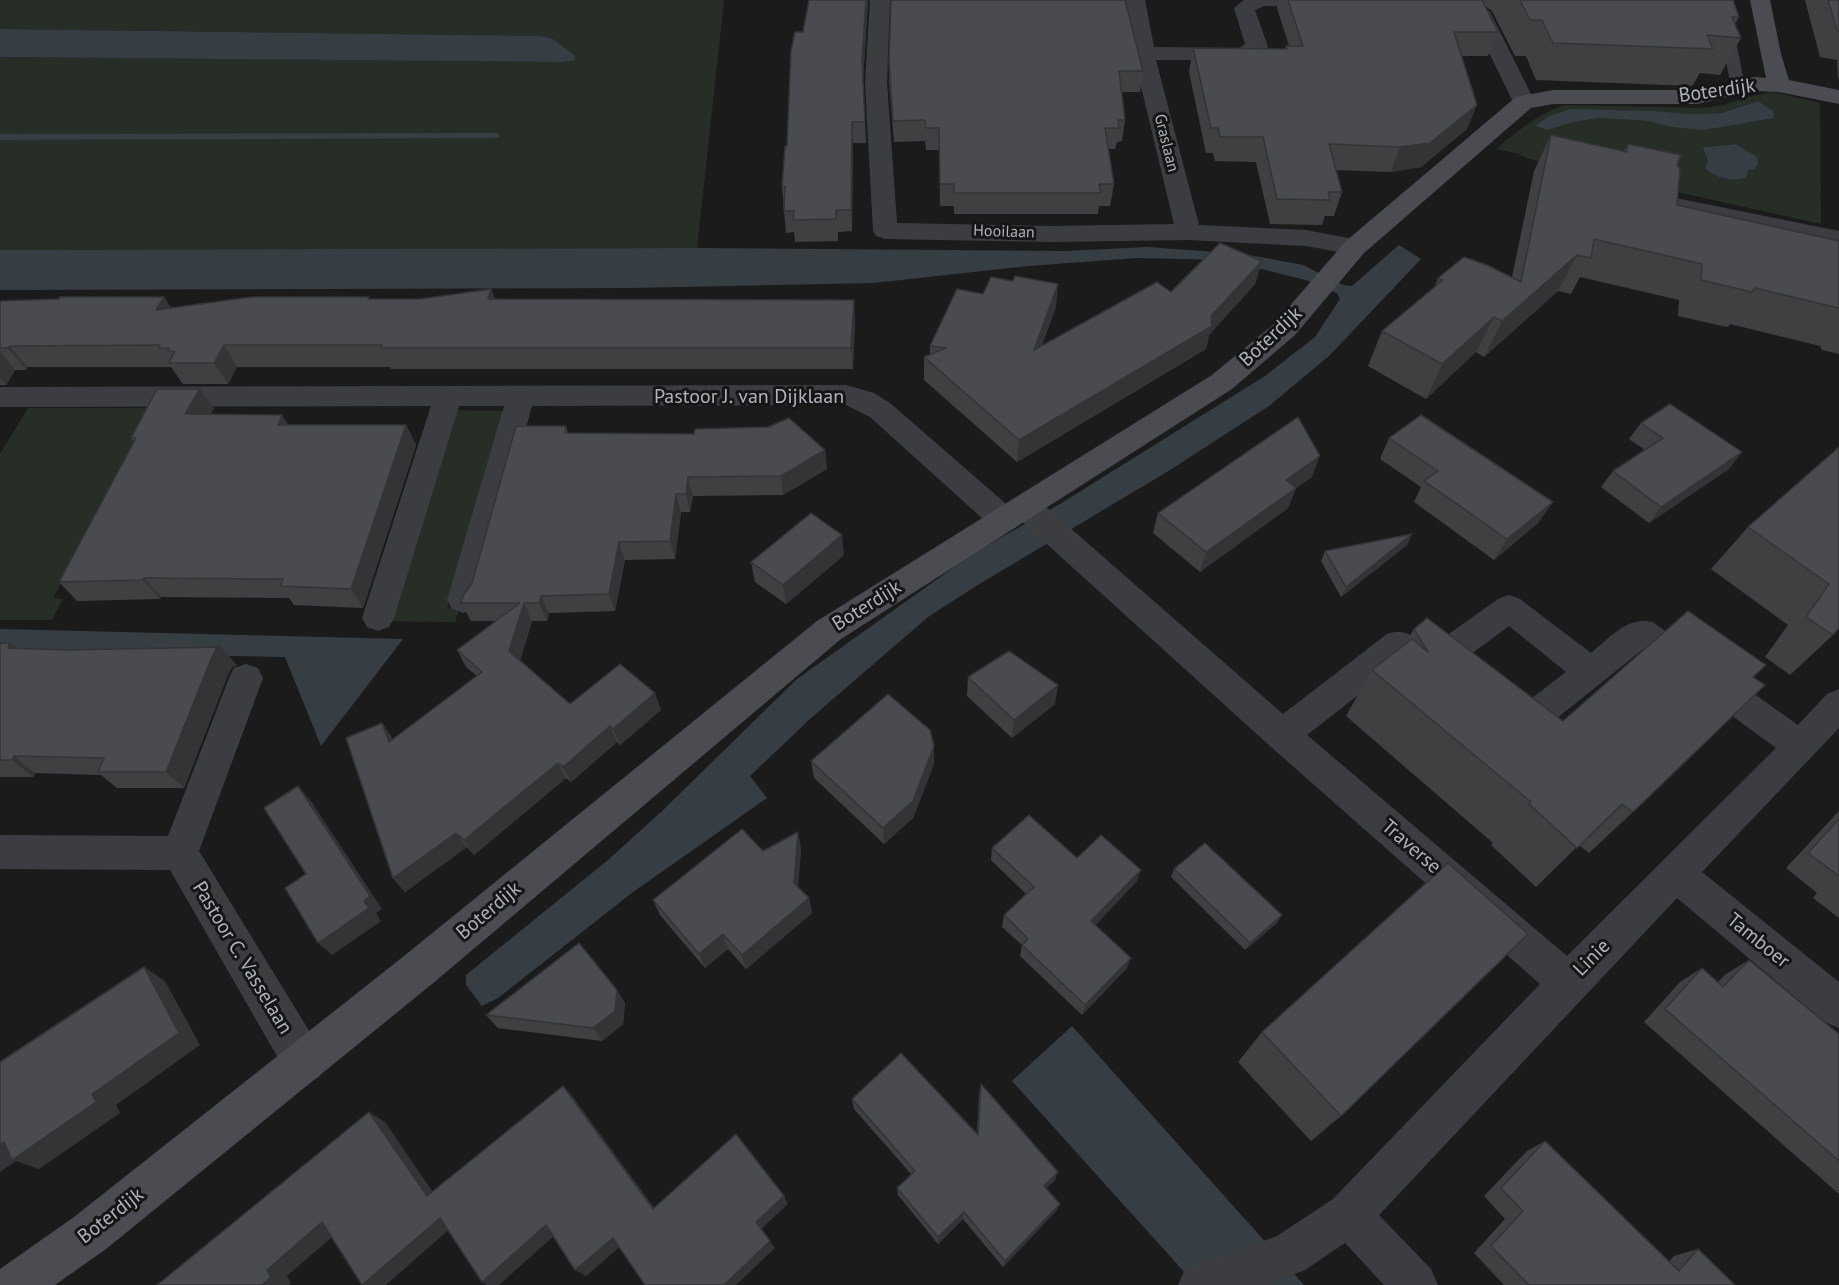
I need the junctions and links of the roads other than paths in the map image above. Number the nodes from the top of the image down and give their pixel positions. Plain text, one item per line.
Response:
1 (880, 0) edge
2 (1130, 0) edge
3 (1721, 0) edge
4 (1760, 0) edge
5 (1340, 2) edge
6 (1455, 3) edge
7 (1144, 53) junction
8 (1779, 85) junction
9 (1738, 87) junction
10 (1839, 97) edge
11 (1524, 102) junction
12 (1666, 201) edge
13 (1188, 232) junction
14 (1839, 236) edge
15 (1355, 247) junction
16 (448, 396) junction
17 (521, 396) junction
18 (0, 397) edge
19 (1022, 513) junction
20 (463, 600) edge
21 (378, 618) dead end
22 (1428, 667) junction
23 (1591, 672) junction
24 (246, 678) dead end
25 (1839, 704) edge
26 (1282, 735) junction
27 (1801, 746) junction
28 (0, 852) edge
29 (180, 853) junction
30 (1676, 874) junction
31 (1568, 983) junction
32 (1839, 1008) edge
33 (304, 1062) junction
34 (1349, 1215) junction
35 (16, 1285) edge
36 (1201, 1285) edge
37 (1415, 1285) edge

1 - 13 street, Hooilaan
2 - 7 street, Graslaan
3 - 9 lane
4 - 8 street
5 - 7 street
6 - 11 street
7 - 13 street, Graslaan
8 - 9 street, Boterdijk
8 - 10 street, Boterdijk
9 - 11 street, Boterdijk
11 - 15 street, Boterdijk
12 - 14 lane
13 - 15 street, Hooilaan
15 - 19 street, Boterdijk
16 - 17 street, Pastoor J. van Dijklaan
16 - 18 street, Pastoor J. van Dijklaan
16 - 21 street
17 - 19 street, Pastoor J. van Dijklaan
17 - 20 street
19 - 26 street, Traverse
19 - 33 street, Boterdijk
22 - 23 street
22 - 23 street
22 - 26 street
23 - 27 street
24 - 29 street
25 - 27 street, Linie
26 - 31 street, Traverse
27 - 30 street, Linie
28 - 29 street
29 - 33 street, Pastoor C. Vasselaan
30 - 31 street, Linie
30 - 32 street, Tamboer
31 - 34 street, Linie
33 - 35 street, Boterdijk
34 - 36 street, Linie
34 - 37 street

